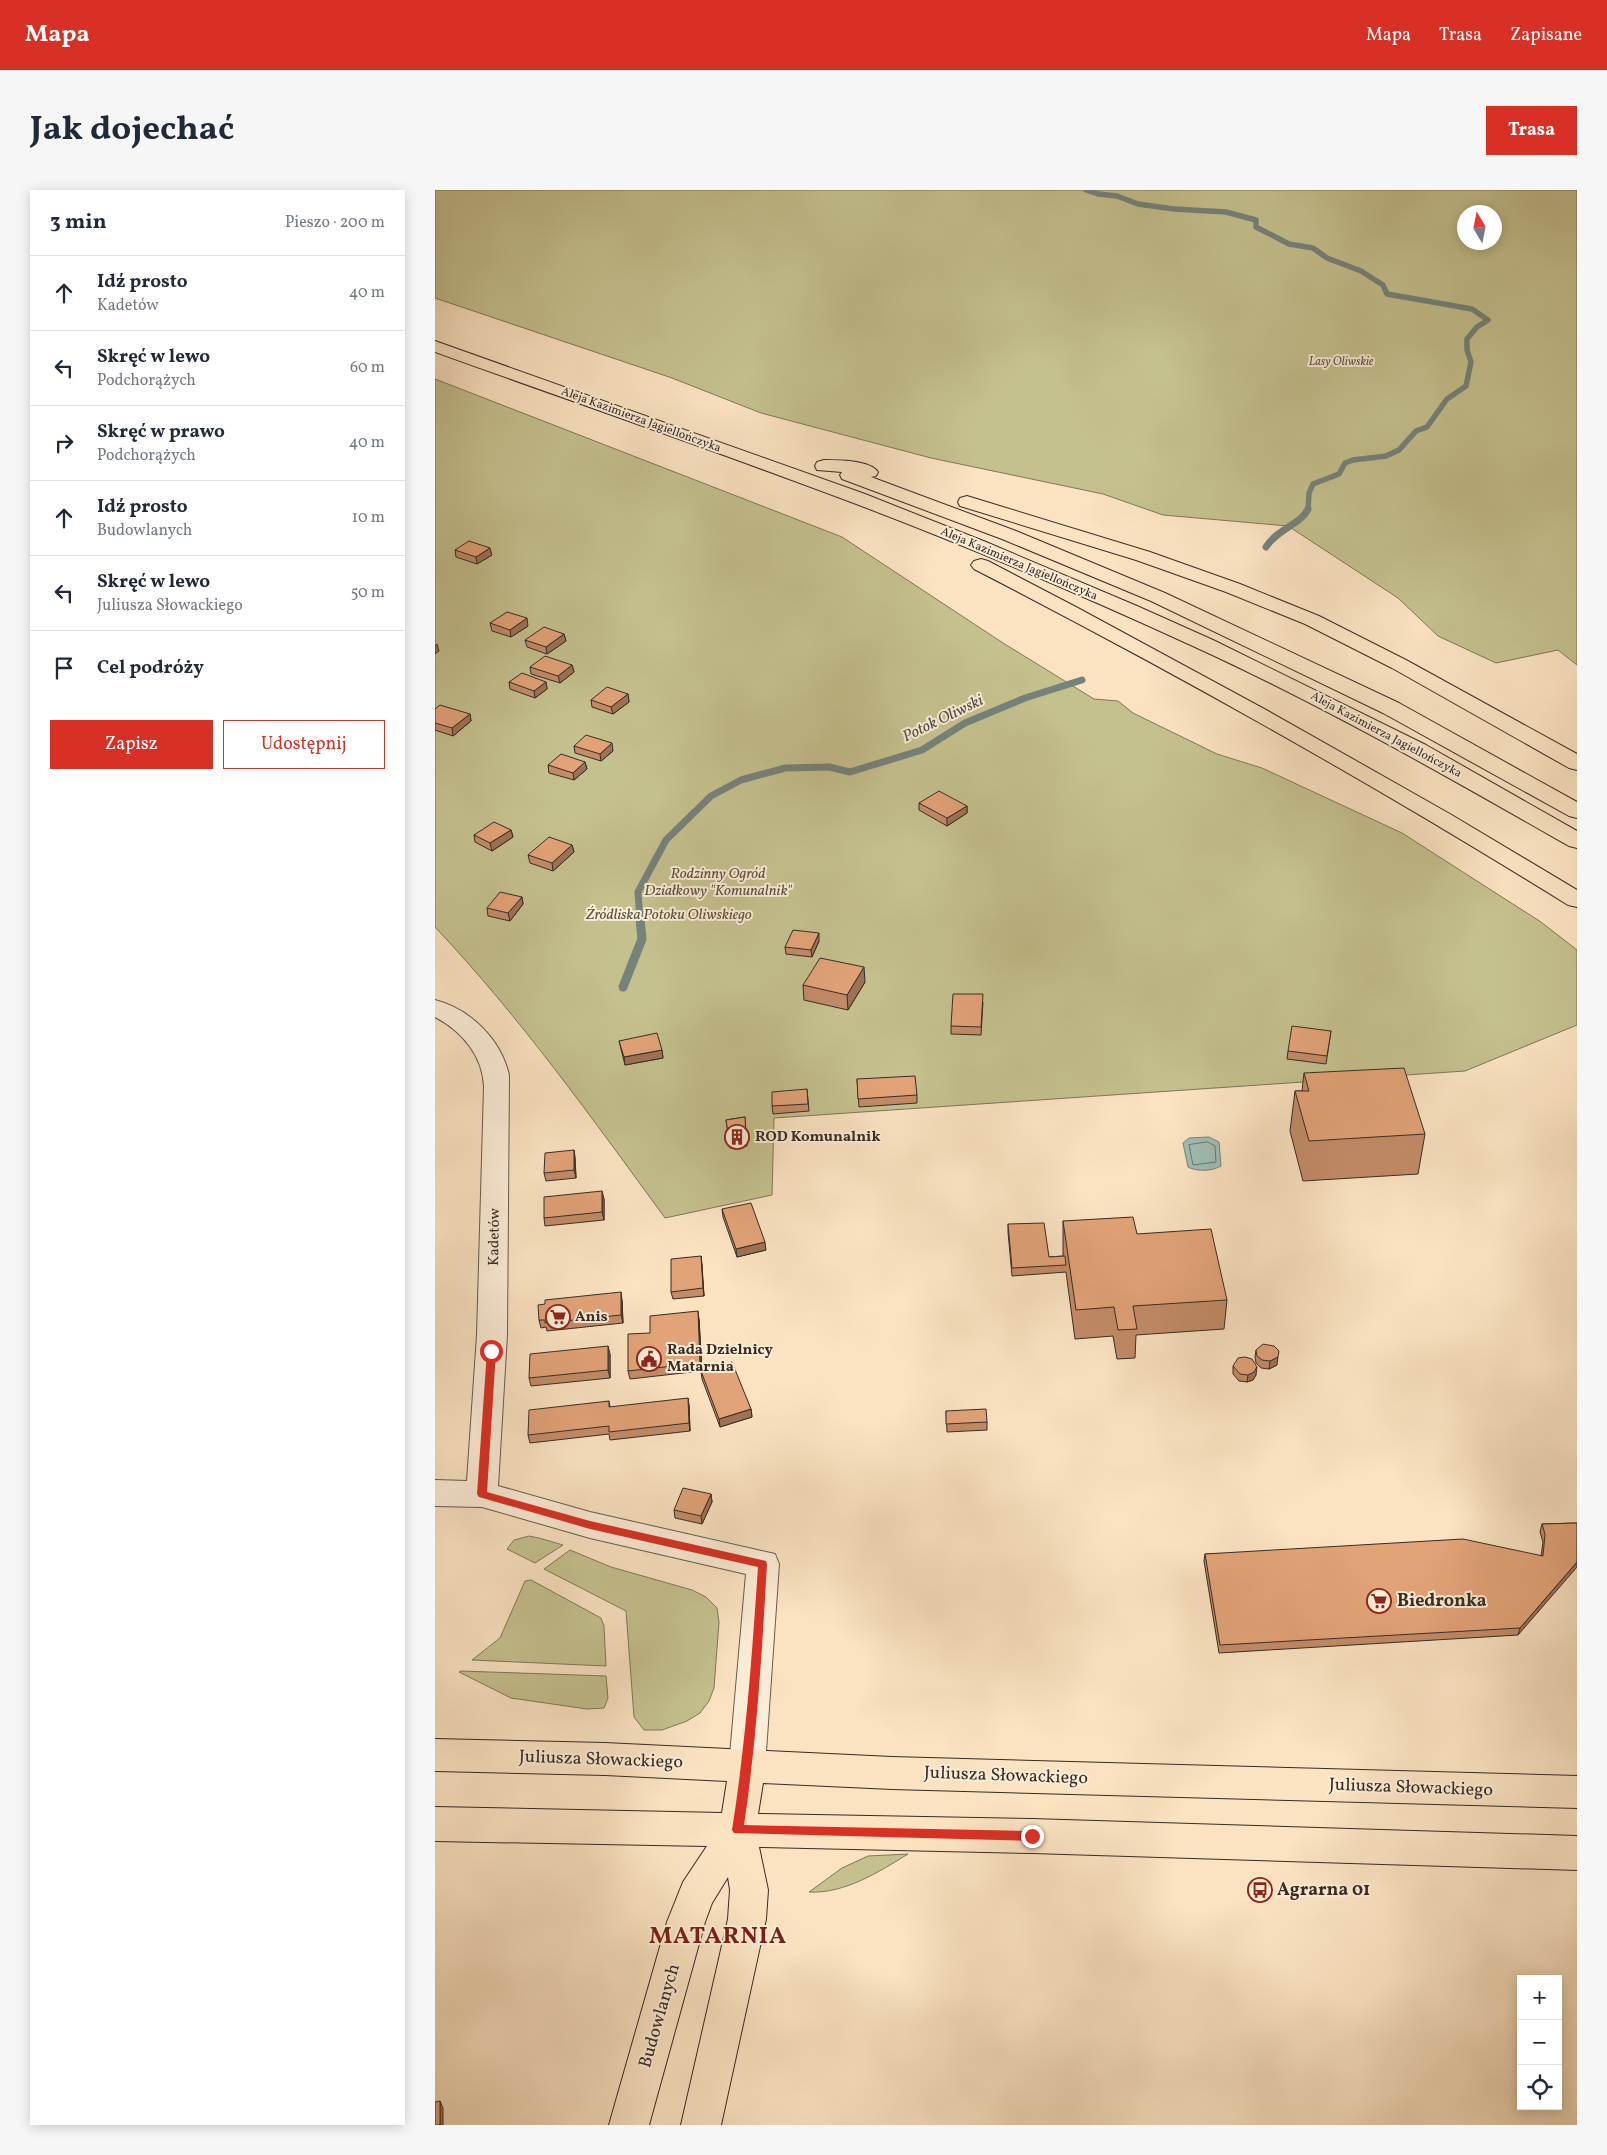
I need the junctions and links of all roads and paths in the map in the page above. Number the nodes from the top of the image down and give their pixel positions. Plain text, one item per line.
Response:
1 (435, 346) edge
2 (675, 433) junction
3 (1572, 758) edge
4 (1577, 811) edge
5 (1577, 841) edge
6 (1577, 900) edge
7 (435, 1008) edge
8 (435, 1493) edge
9 (482, 1494) junction
10 (435, 1755) edge
11 (747, 1766) junction
12 (1577, 1792) edge
13 (435, 1824) edge
14 (738, 1830) junction
15 (1577, 1853) edge
16 (629, 2125) edge
17 (701, 2125) edge

1 - 2 main road, Aleja Kazimierza Jagiellończyka
2 - 5 main road, Aleja Kazimierza Jagiellończyka
2 - 6 main road
3 - 4 main road, Aleja Kazimierza Jagiellończyka
7 - 9 street, Kadetów
8 - 9 street
9 - 11 street
10 - 11 main road, Juliusza Słowackiego
11 - 12 main road, Juliusza Słowackiego
11 - 14 main road, Budowlanych
13 - 14 main road
14 - 15 main road
14 - 16 main road, Budowlanych
14 - 17 main road, Budowlanych

